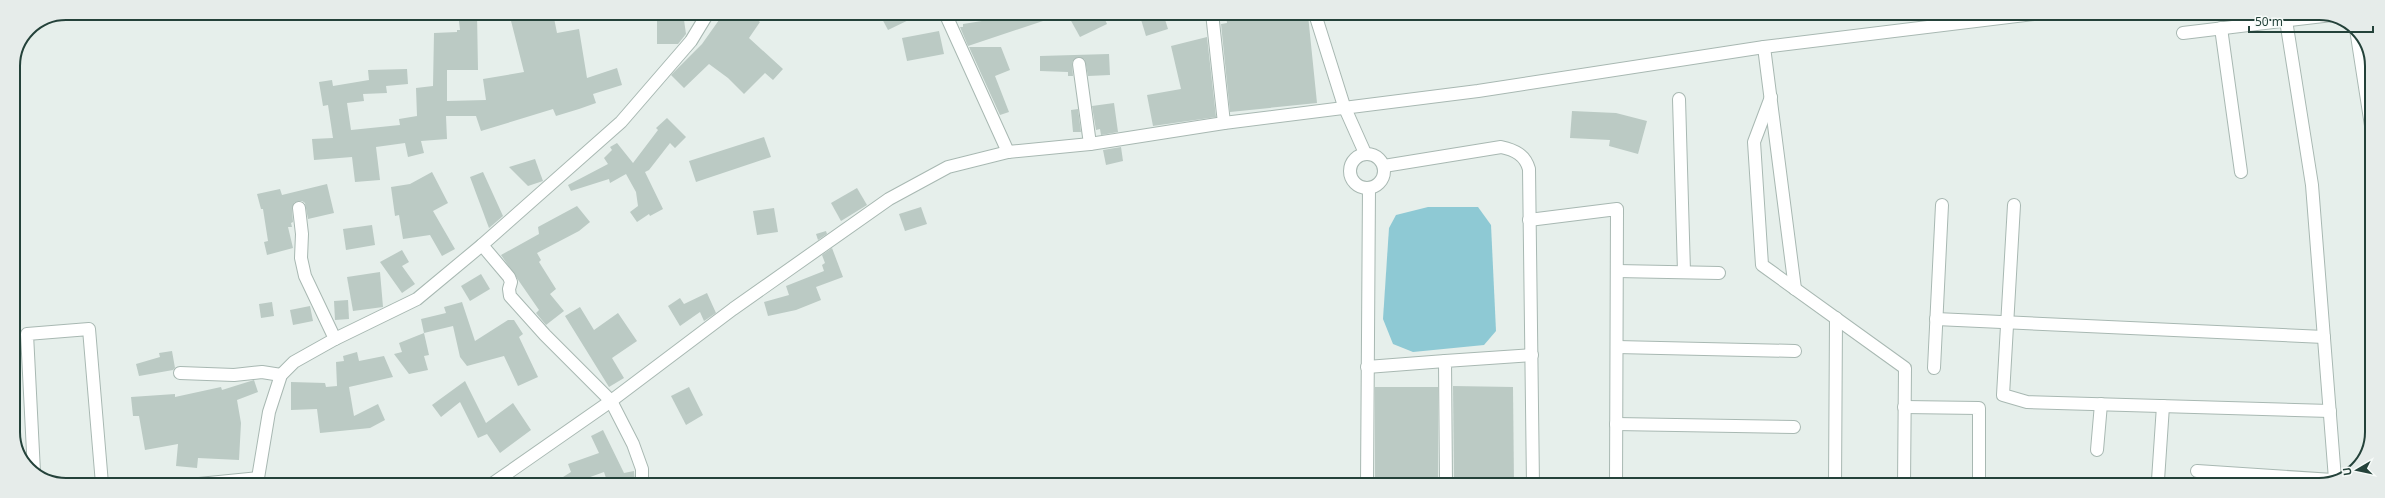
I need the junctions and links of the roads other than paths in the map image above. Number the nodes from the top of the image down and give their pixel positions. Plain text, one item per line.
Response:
1 (704, 20) edge
2 (948, 20) edge
3 (1213, 20) edge
4 (1317, 20) edge
5 (1985, 20) edge
6 (2268, 20) edge
7 (2285, 20) edge
8 (2221, 28) junction
9 (2183, 33) dead end
10 (2358, 42) edge
11 (1764, 47) junction
12 (1079, 64) dead end
13 (2365, 87) edge
14 (1770, 97) junction
15 (1679, 99) dead end
16 (1344, 106) junction
17 (1224, 123) junction
18 (1090, 144) junction
19 (1008, 152) junction
20 (1366, 153) junction
21 (1384, 166) junction
22 (2241, 172) dead end
23 (1369, 188) junction
24 (1942, 205) dead end
25 (2014, 205) dead end
26 (299, 208) dead end
27 (1529, 220) junction
28 (482, 245) junction
29 (1617, 271) junction
30 (1684, 272) junction
31 (1719, 273) dead end
32 (1795, 289) junction
33 (1836, 318) junction
34 (1936, 319) junction
35 (2007, 322) junction
36 (2324, 337) junction
37 (335, 339) junction
38 (1617, 347) junction
39 (1795, 351) dead end
40 (1532, 355) junction
41 (1445, 361) junction
42 (1367, 367) junction
43 (1934, 368) dead end
44 (180, 373) dead end
45 (281, 375) junction
46 (612, 401) junction
47 (2101, 404) junction
48 (2163, 406) junction
49 (1904, 407) junction
50 (2330, 411) junction
51 (1616, 424) junction
52 (1794, 428) dead end
53 (2097, 450) dead end
54 (34, 465) edge
55 (2197, 471) dead end
56 (2334, 476) edge
57 (101, 478) edge
58 (258, 478) edge
59 (501, 478) edge
60 (642, 478) edge
61 (1367, 478) edge
62 (1446, 478) edge
63 (1533, 478) edge
64 (1616, 478) edge
65 (1835, 478) edge
66 (1904, 478) edge
67 (1979, 478) edge
68 (2158, 478) edge
69 (2304, 478) edge

1 - 28 street
2 - 19 street
3 - 17 street
4 - 16 street
5 - 11 street
6 - 8 street
7 - 36 street
8 - 9 street
8 - 22 street
10 - 13 street
11 - 14 street
11 - 16 street
12 - 18 street
14 - 32 street
14 - 32 street
15 - 30 street
16 - 17 street
16 - 20 street
17 - 18 street
18 - 19 street
19 - 46 street
20 - 21 street
20 - 23 street
21 - 23 street
21 - 27 street
23 - 42 street
24 - 34 street
25 - 35 street
26 - 37 street
27 - 29 street
27 - 40 street
28 - 37 street
28 - 46 street
29 - 30 street
29 - 38 street
30 - 31 street
32 - 33 street
33 - 49 street
33 - 65 street
34 - 35 street
34 - 43 street
35 - 36 street
35 - 47 street
36 - 50 street
37 - 45 street
38 - 39 street
38 - 51 street
40 - 41 street
40 - 63 street
41 - 42 street
41 - 62 street
42 - 61 street
44 - 45 street
45 - 58 street
46 - 59 street
46 - 60 street
47 - 48 street
47 - 53 street
48 - 50 street
48 - 68 street
49 - 66 street
49 - 67 street
50 - 56 street
51 - 52 street
51 - 64 street
54 - 57 street
55 - 69 street

